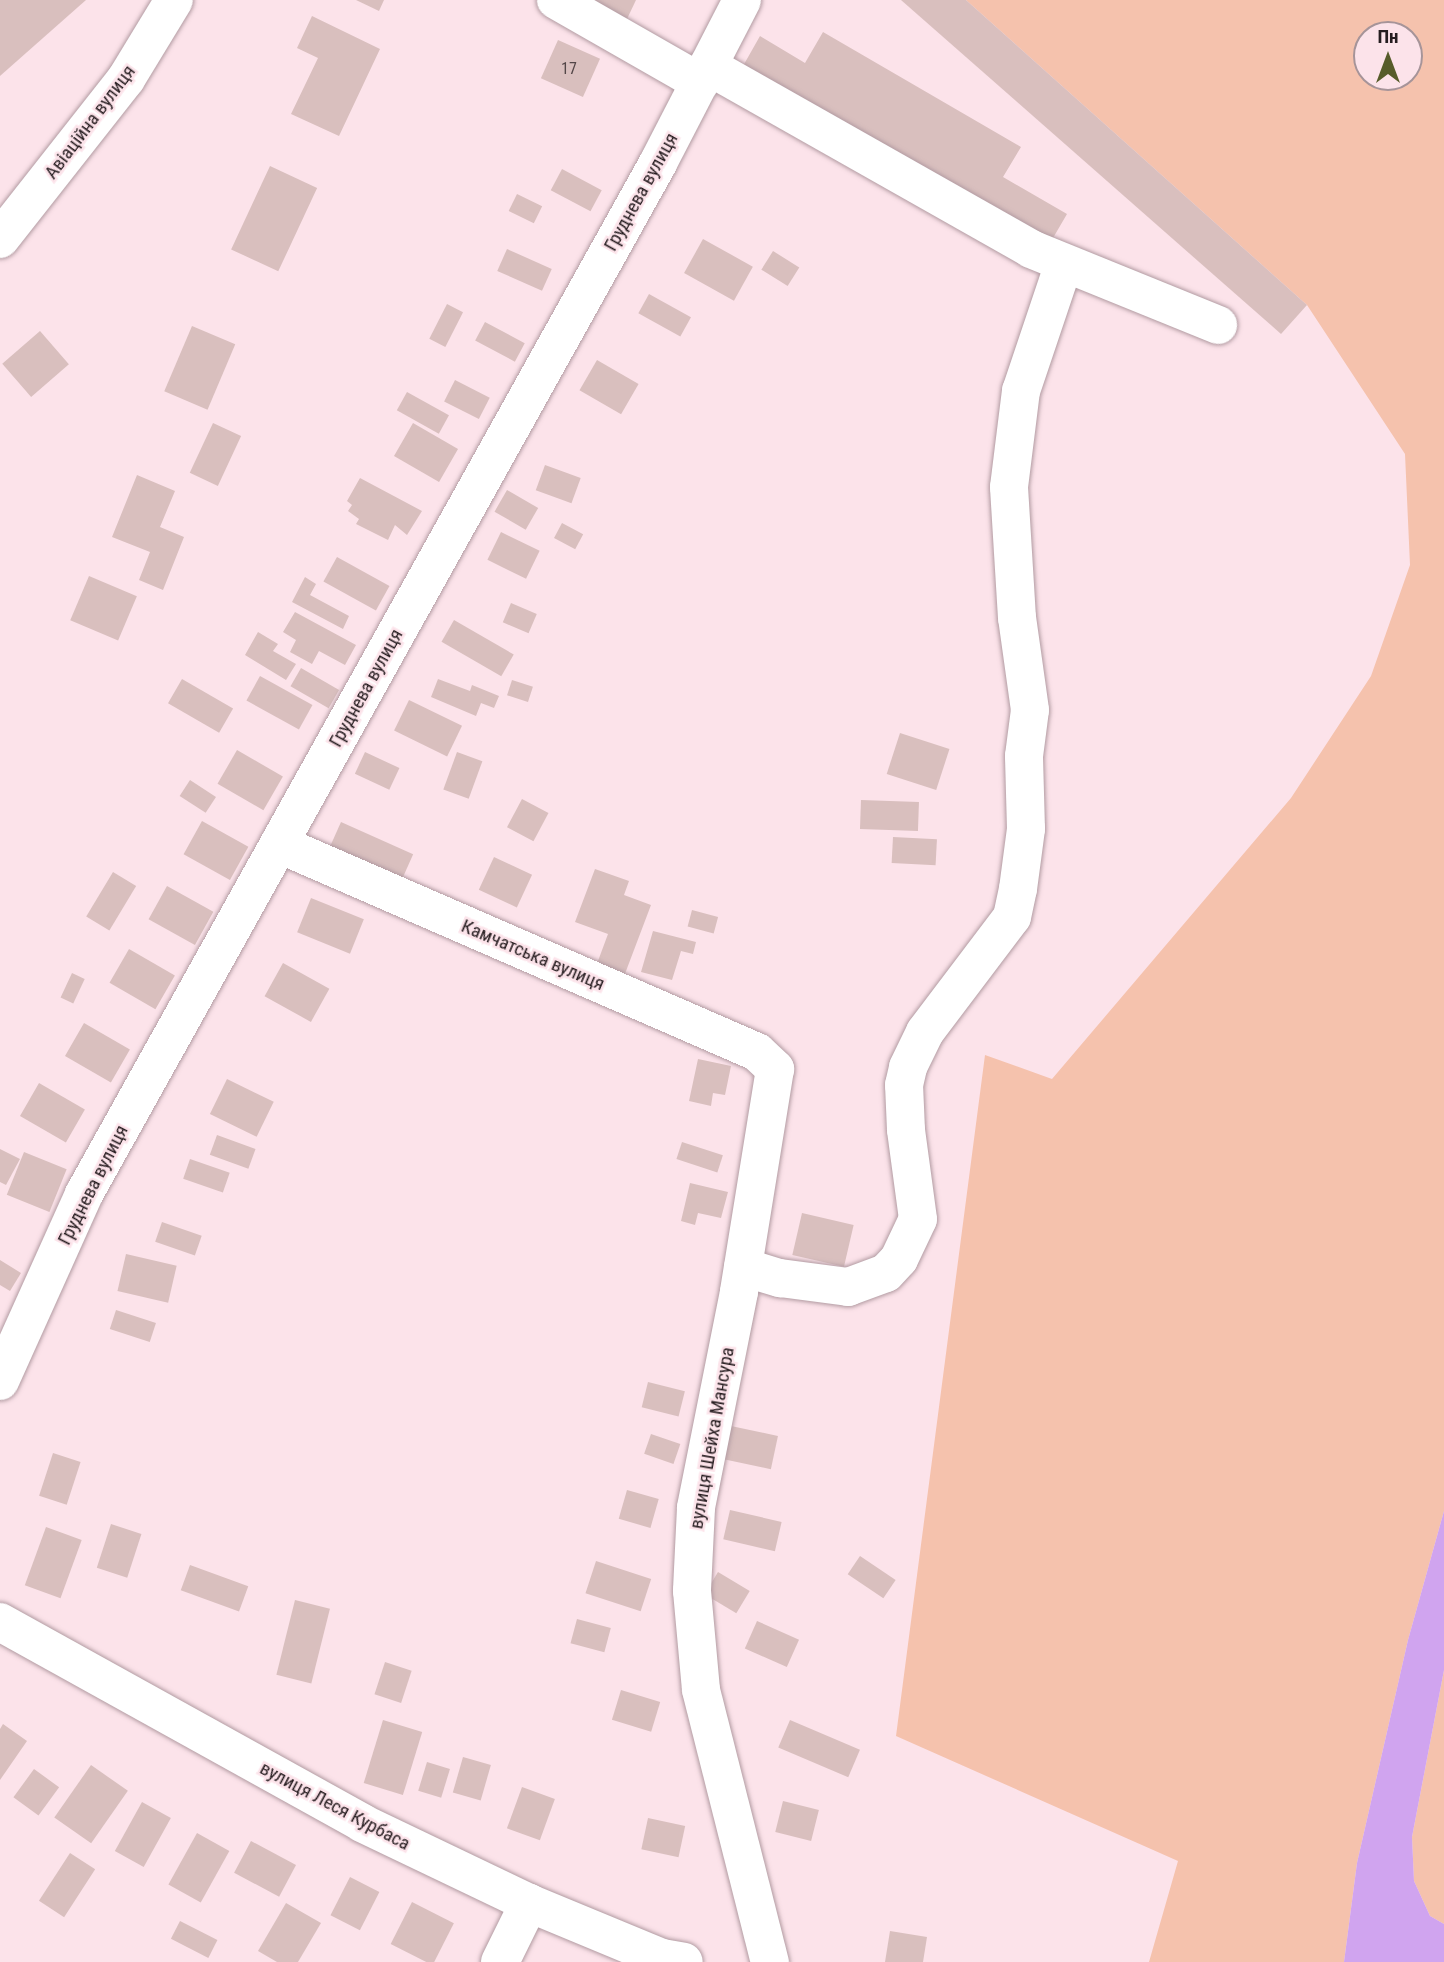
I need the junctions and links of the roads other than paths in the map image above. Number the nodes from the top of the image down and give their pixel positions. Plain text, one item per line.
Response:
1 (174, 0) edge
2 (556, 0) edge
3 (742, 0) edge
4 (704, 74) junction
5 (0, 239) edge
6 (1064, 263) junction
7 (1218, 325) dead end
8 (279, 844) junction
9 (776, 1077) joint
10 (743, 1267) junction
11 (0, 1381) edge
12 (0, 1622) edge
13 (529, 1903) junction
14 (500, 1962) edge
15 (684, 1962) edge
16 (770, 1962) edge

1 - 5 street, Авіаційна вулиця
2 - 4 street
3 - 4 street, Груднева вулиця
4 - 6 street
4 - 8 street, Груднева вулиця
6 - 7 street
6 - 10 street
8 - 9 street, Камчатська вулиця
8 - 11 street, Груднева вулиця
9 - 10 street, вулиця Шейха Мансура
10 - 16 street, вулиця Шейха Мансура
12 - 13 street, вулиця Леся Курбаса
13 - 14 street
13 - 15 street, вулиця Леся Курбаса

